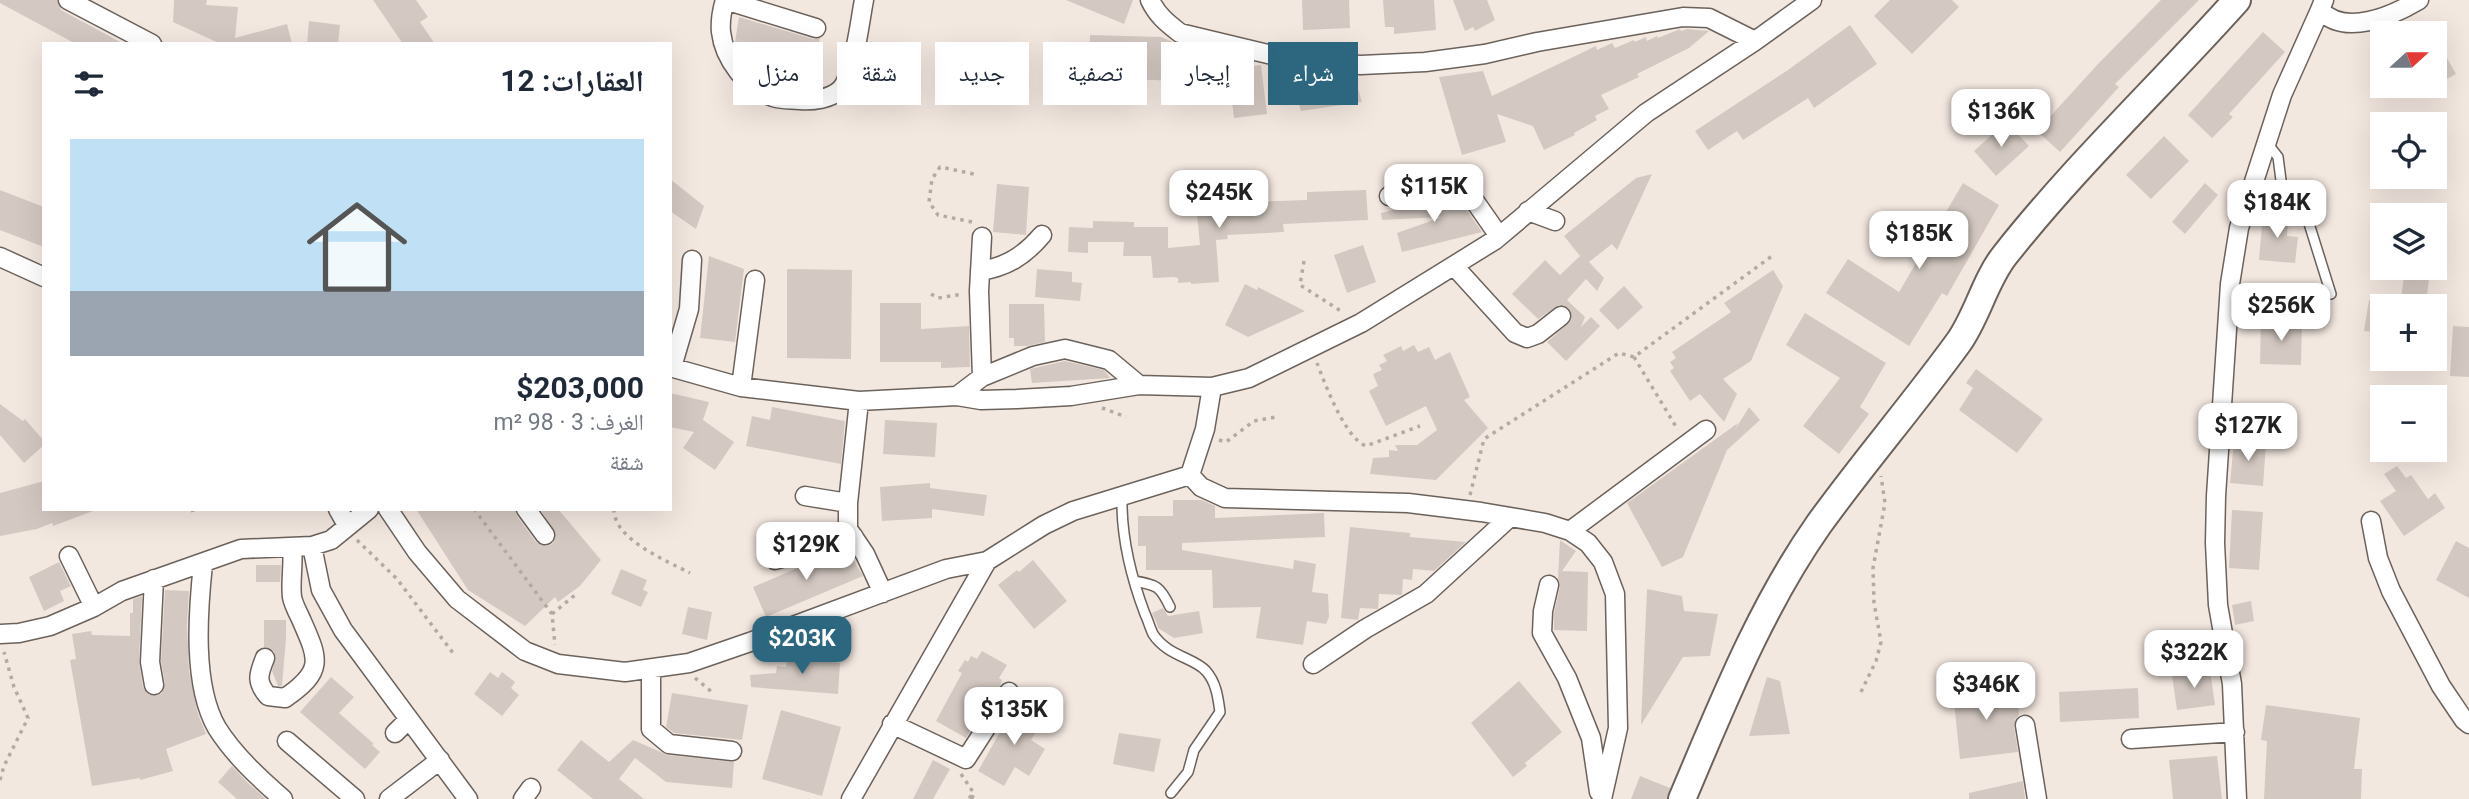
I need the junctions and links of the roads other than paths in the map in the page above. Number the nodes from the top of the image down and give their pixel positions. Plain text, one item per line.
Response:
1 (68, 0) edge
2 (725, 0) edge
3 (864, 0) edge
4 (1150, 0) edge
5 (1812, 0) edge
6 (2237, 0) edge
7 (2419, 0) edge
8 (2322, 5) edge
9 (816, 28) dead end
10 (1755, 41) junction
11 (148, 42) edge
12 (2267, 142) junction
13 (1389, 196) dead end
14 (1528, 211) junction
15 (1555, 221) dead end
16 (1042, 235) dead end
17 (1499, 236) junction
18 (982, 237) road end
19 (0, 257) edge
20 (692, 260) dead end
21 (1454, 266) junction
22 (980, 271) junction
23 (42, 276) edge
24 (755, 279) dead end
25 (2330, 293) dead end
26 (1561, 316) dead end
27 (672, 364) edge
28 (672, 367) edge
29 (982, 377) junction
30 (1139, 386) junction
31 (741, 387) junction
32 (1212, 387) junction
33 (957, 396) junction
34 (859, 401) junction
35 (1706, 430) dead end
36 (1190, 475) junction
37 (805, 496) dead end
38 (1122, 496) junction
39 (848, 503) junction
40 (339, 511) edge
41 (366, 511) edge
42 (389, 511) edge
43 (527, 511) edge
44 (1510, 517) junction
45 (2371, 521) dead end
46 (347, 525) junction
47 (1570, 531) junction
48 (545, 535) dead end
49 (854, 537) junction
50 (312, 547) junction
51 (292, 548) junction
52 (69, 556) dead end
53 (775, 560) dead end
54 (987, 561) junction
55 (203, 564) junction
56 (154, 579) junction
57 (1134, 581) junction
58 (1549, 586) dead end
59 (883, 593) junction
60 (94, 607) junction
61 (1170, 607) dead end
62 (2, 641) edge
63 (265, 658) dead end
64 (1313, 664) dead end
65 (651, 669) junction
66 (154, 685) dead end
67 (1009, 692) dead end
68 (410, 719) junction
69 (892, 724) junction
70 (2469, 724) edge
71 (2025, 725) dead end
72 (2235, 732) junction
73 (395, 733) dead end
74 (2131, 738) dead end
75 (287, 741) dead end
76 (732, 751) dead end
77 (440, 760) junction
78 (1171, 793) dead end
79 (283, 799) edge
80 (355, 799) edge
81 (389, 799) edge
82 (468, 799) edge
83 (851, 799) edge
84 (1601, 799) edge
85 (1682, 799) edge
86 (2037, 799) edge
87 (2237, 799) edge

1 - 11 street
2 - 3 street
2 - 9 street
4 - 10 street
5 - 10 street
6 - 85 main road
7 - 8 street
8 - 12 street
10 - 14 street
12 - 25 lane
12 - 72 street
13 - 17 street
14 - 15 street
14 - 17 street
16 - 22 street
17 - 21 street
18 - 22 street
19 - 23 street
20 - 27 street
21 - 26 street
21 - 32 street
22 - 29 street
24 - 31 street
28 - 31 street
29 - 30 street
29 - 33 street
30 - 32 street
30 - 33 street
31 - 34 street
32 - 36 street
33 - 34 street
34 - 39 street
35 - 47 street
36 - 38 street
36 - 44 street
37 - 39 street
38 - 54 street
38 - 57 lane
39 - 49 street
40 - 46 street
41 - 46 street
42 - 65 street
43 - 48 street
44 - 47 street
44 - 64 street
45 - 70 street
46 - 50 street
47 - 84 street
49 - 53 street
49 - 59 street
50 - 51 street
50 - 68 street
51 - 55 street
51 - 63 street
52 - 60 street
54 - 59 street
54 - 69 street
55 - 56 street
55 - 79 street
56 - 60 street
56 - 66 street
57 - 61 lane
57 - 78 lane
58 - 84 street
59 - 65 street
60 - 62 street
65 - 76 street
67 - 69 street
68 - 73 street
68 - 77 street
69 - 83 street
71 - 86 street
72 - 74 street
72 - 87 street
75 - 80 street
77 - 81 street
77 - 82 street

